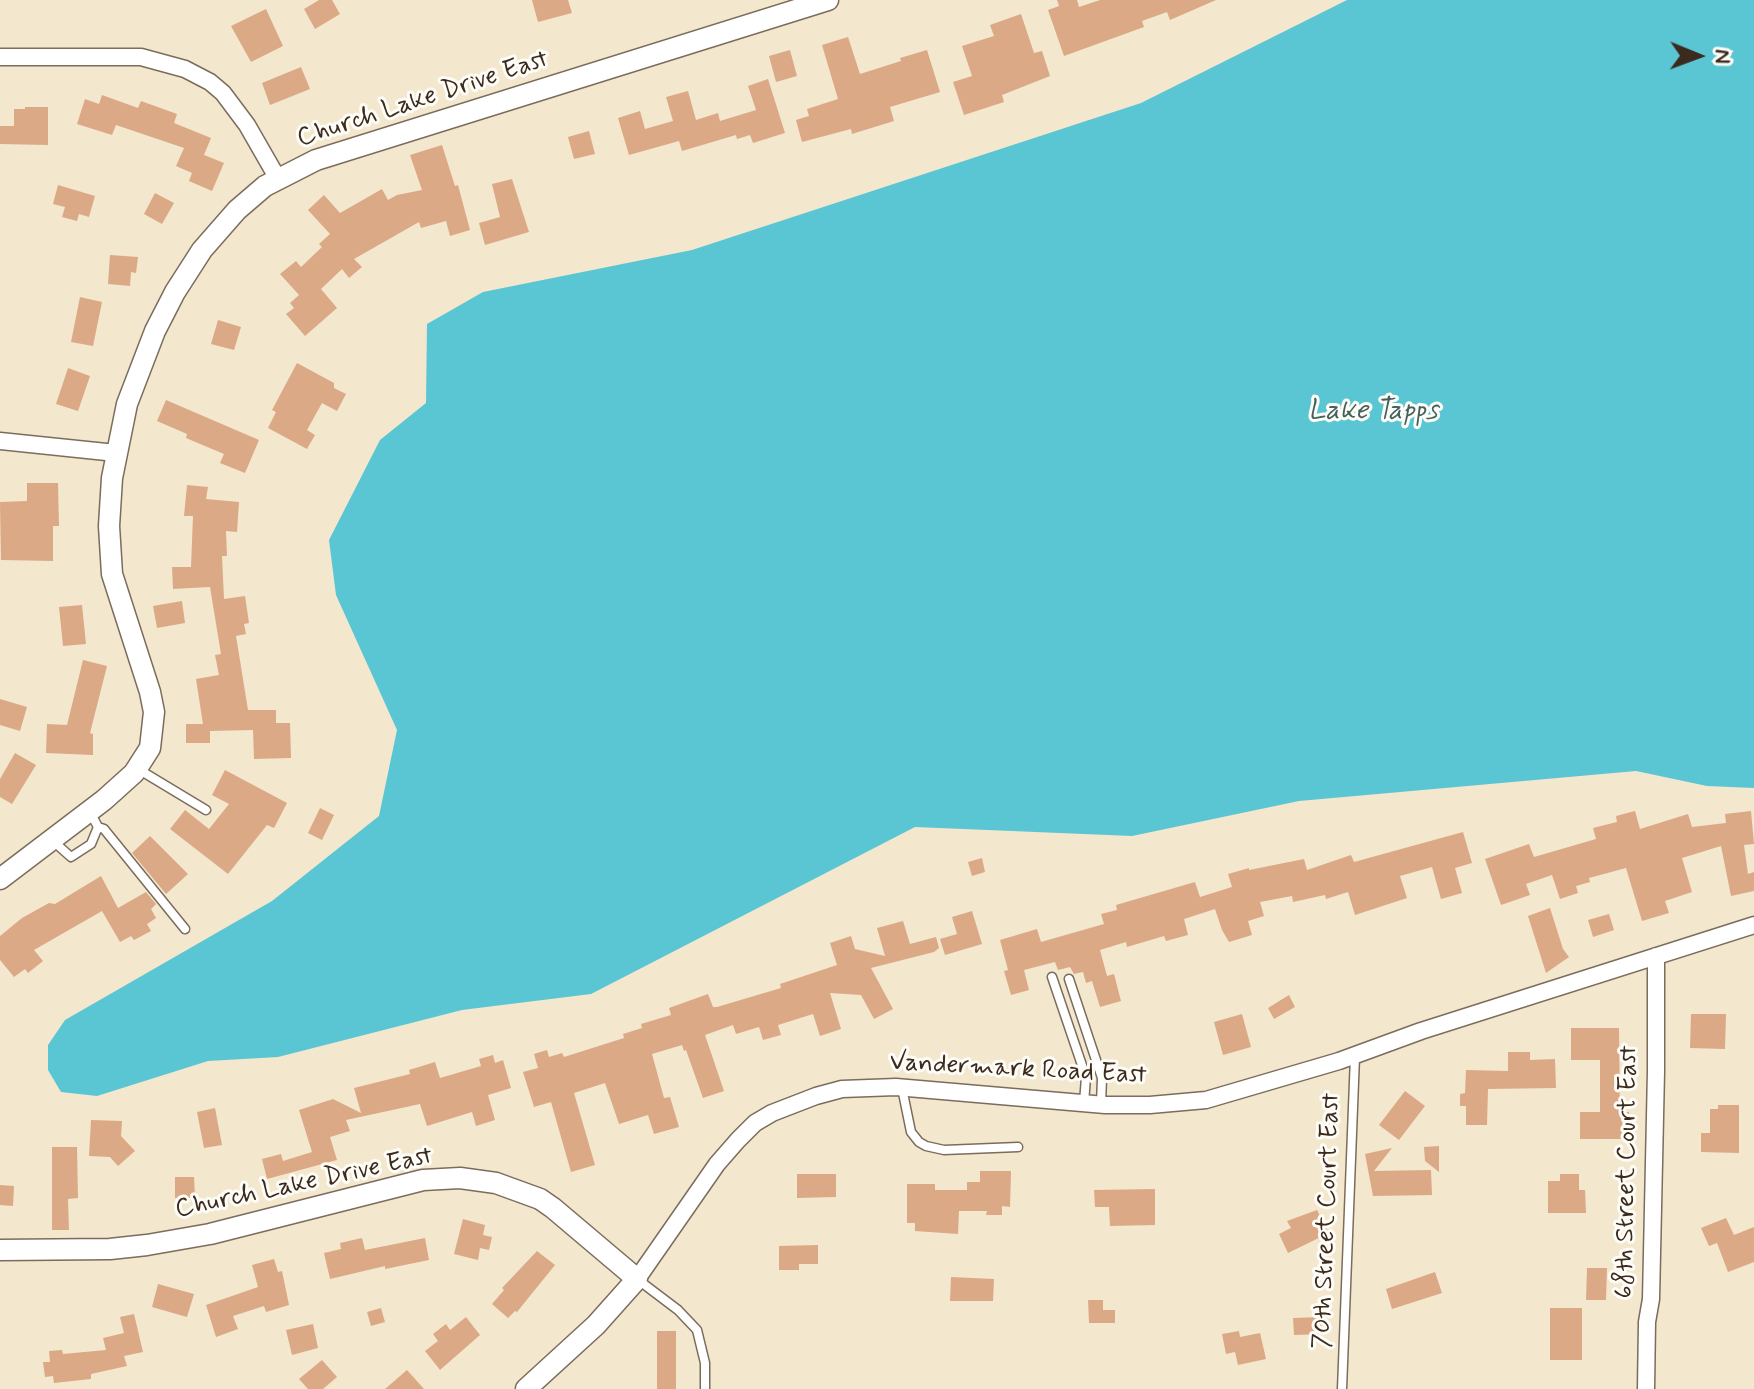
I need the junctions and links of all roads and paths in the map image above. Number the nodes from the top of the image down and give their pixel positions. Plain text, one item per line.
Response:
1 (828, 0) edge
2 (0, 57) edge
3 (278, 179) junction
4 (0, 441) edge
5 (116, 453) junction
6 (137, 769) junction
7 (206, 810) dead end
8 (94, 820) junction
9 (0, 879) edge
10 (1754, 925) edge
11 (185, 929) dead end
12 (1656, 956) junction
13 (1052, 977) dead end
14 (1069, 979) dead end
15 (1355, 1055) junction
16 (902, 1087) junction
17 (1084, 1104) junction
18 (1101, 1105) junction
19 (1018, 1147) dead end
20 (0, 1250) edge
21 (637, 1279) junction
22 (526, 1389) edge
23 (705, 1389) edge
24 (1342, 1389) edge
25 (1646, 1389) edge

1 - 3 street, Church Lake Drive East
2 - 3 street
3 - 5 street, Church Lake Drive East
4 - 5 street
5 - 6 street, Church Lake Drive East
6 - 7 lane
6 - 8 street, Church Lake Drive East
8 - 9 street, Church Lake Drive East
8 - 11 lane
10 - 12 street, Vandermark Road East
12 - 15 street, Vandermark Road East
12 - 25 street, 68th Street Court East
13 - 17 lane
14 - 18 lane
15 - 18 street, Vandermark Road East
15 - 24 lane, 70th Street Court East
16 - 17 street, Vandermark Road East
16 - 19 lane
16 - 21 street, Vandermark Road East
17 - 18 street, Vandermark Road East
20 - 21 street, Church Lake Drive East
21 - 22 street, Vandermark Road East
21 - 23 lane

